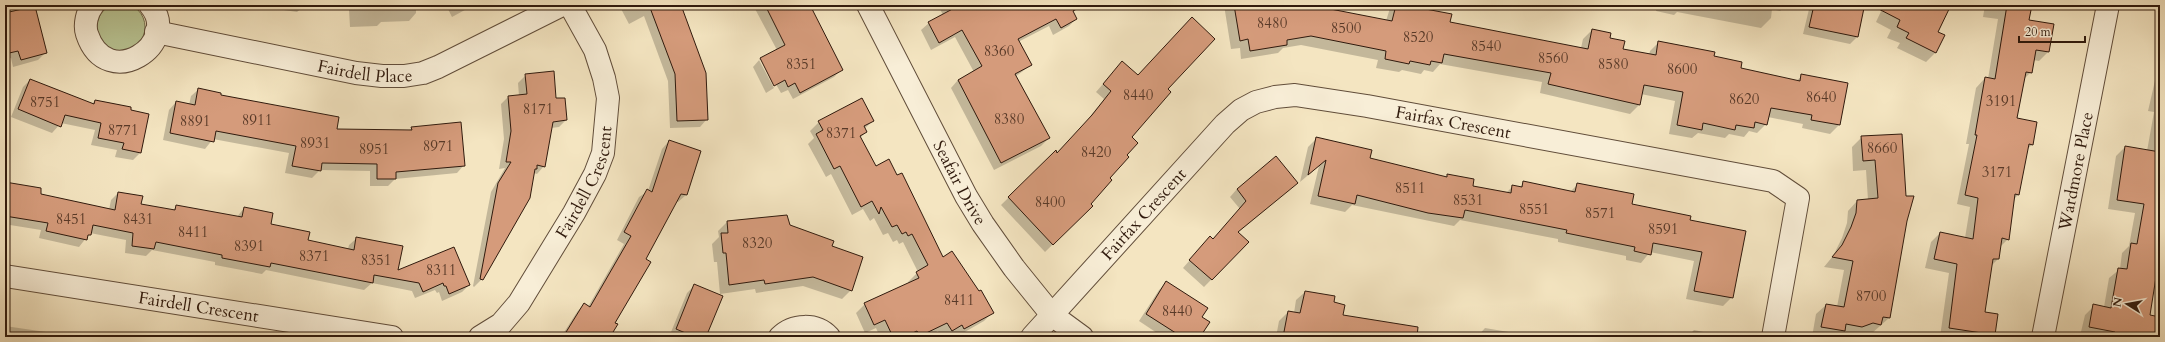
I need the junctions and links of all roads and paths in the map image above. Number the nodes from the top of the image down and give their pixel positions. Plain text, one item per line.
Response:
1 (93, 5) edge
2 (150, 5) edge
3 (562, 5) edge
4 (570, 5) edge
5 (868, 5) edge
6 (2108, 5) edge
7 (156, 32) junction
8 (5, 276) edge
9 (1052, 315) junction
10 (392, 337) edge
11 (480, 337) edge
12 (780, 337) edge
13 (829, 337) edge
14 (1032, 337) edge
15 (1082, 337) edge
16 (1773, 337) edge
17 (2043, 337) edge

1 - 7 street
2 - 7 street
3 - 7 street, Fairdell Place
4 - 11 street, Fairdell Crescent
5 - 9 street, Seafair Drive
6 - 17 street, Wardmore Place
8 - 10 street, Fairdell Crescent
9 - 14 street
9 - 15 street, Seafair Drive
9 - 16 street, Fairfax Crescent
12 - 13 street

